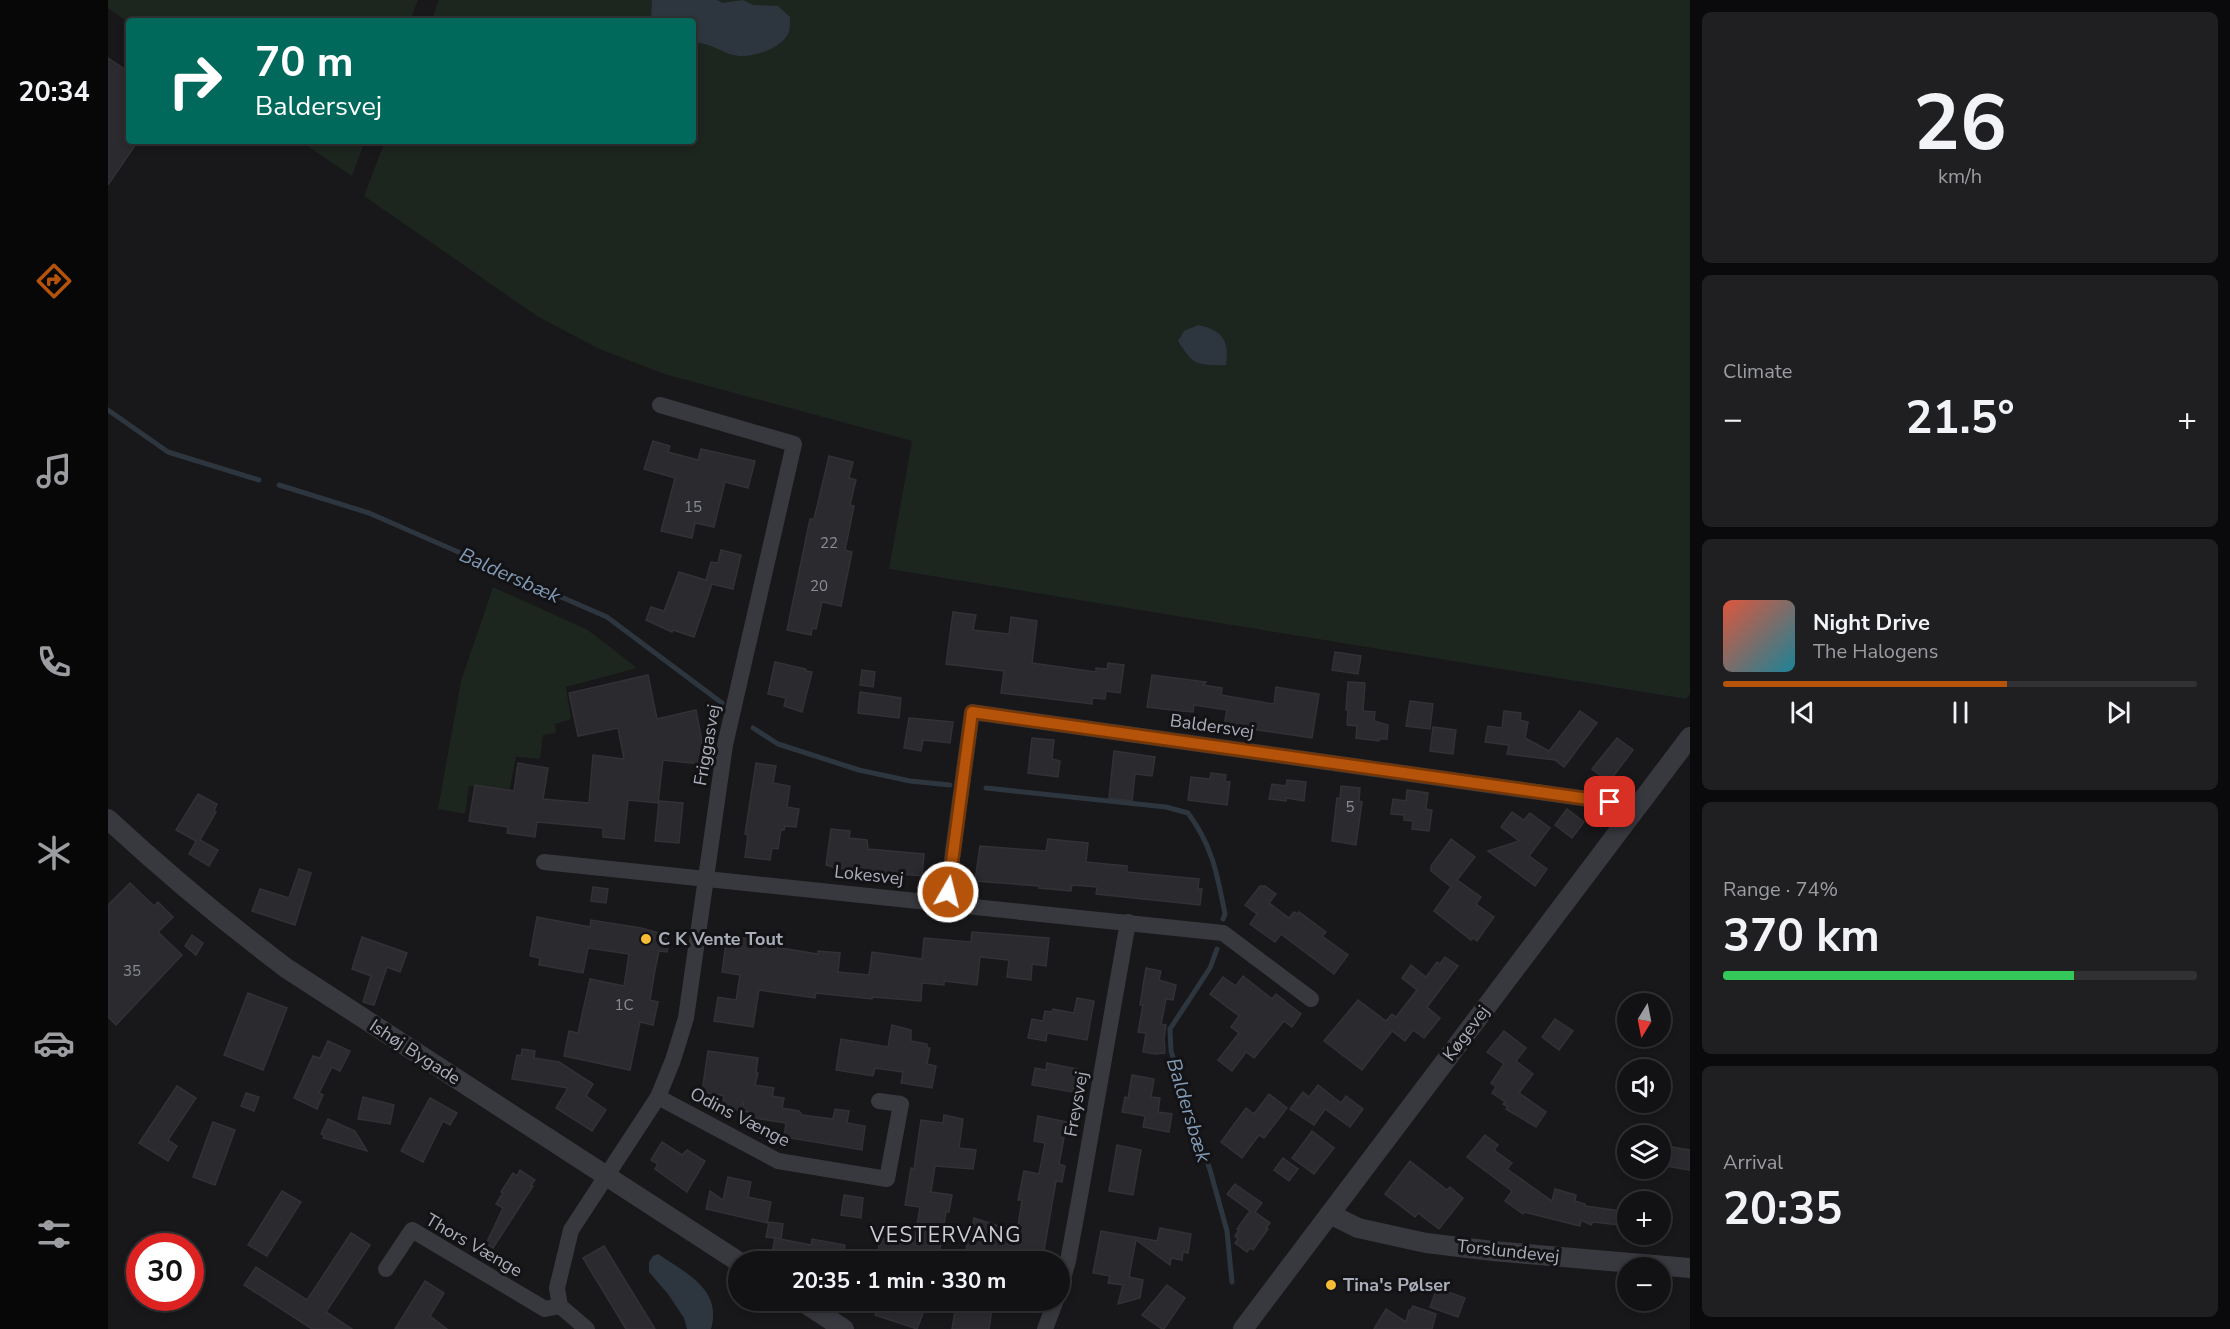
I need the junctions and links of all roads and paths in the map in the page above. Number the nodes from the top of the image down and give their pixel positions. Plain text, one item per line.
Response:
1 (660, 405) dead end
2 (1690, 737) edge
3 (1637, 806) junction
4 (108, 819) edge
5 (544, 862) dead end
6 (705, 878) junction
7 (946, 903) junction
8 (1128, 922) junction
9 (1311, 999) dead end
10 (658, 1097) junction
11 (879, 1101) dead end
12 (607, 1177) junction
13 (1330, 1214) junction
14 (1070, 1251) edge
15 (728, 1255) edge
16 (1690, 1268) edge
17 (386, 1269) dead end
18 (560, 1306) junction
19 (817, 1311) edge
20 (1052, 1311) edge
21 (587, 1329) edge
22 (844, 1329) edge
23 (1045, 1329) edge
24 (1243, 1329) edge

1 - 6 street, Friggasvej
2 - 3 street, Køgevej
3 - 7 street, Baldersvej
3 - 13 street, Køgevej
4 - 12 street, Ishøj Bygade
5 - 6 street, Lokesvej
6 - 7 street, Lokesvej
6 - 10 street, Friggasvej
7 - 8 street, Lokesvej
8 - 9 street, Lokesvej
8 - 14 street, Freysvej
10 - 11 street, Odins Vænge
10 - 12 street, Friggasvej
12 - 15 street, Ishøj Bygade
12 - 18 street
13 - 16 street, Torslundevej
13 - 24 street, Køgevej
17 - 18 street, Thors Vænge
18 - 21 street
19 - 22 street
20 - 23 street

